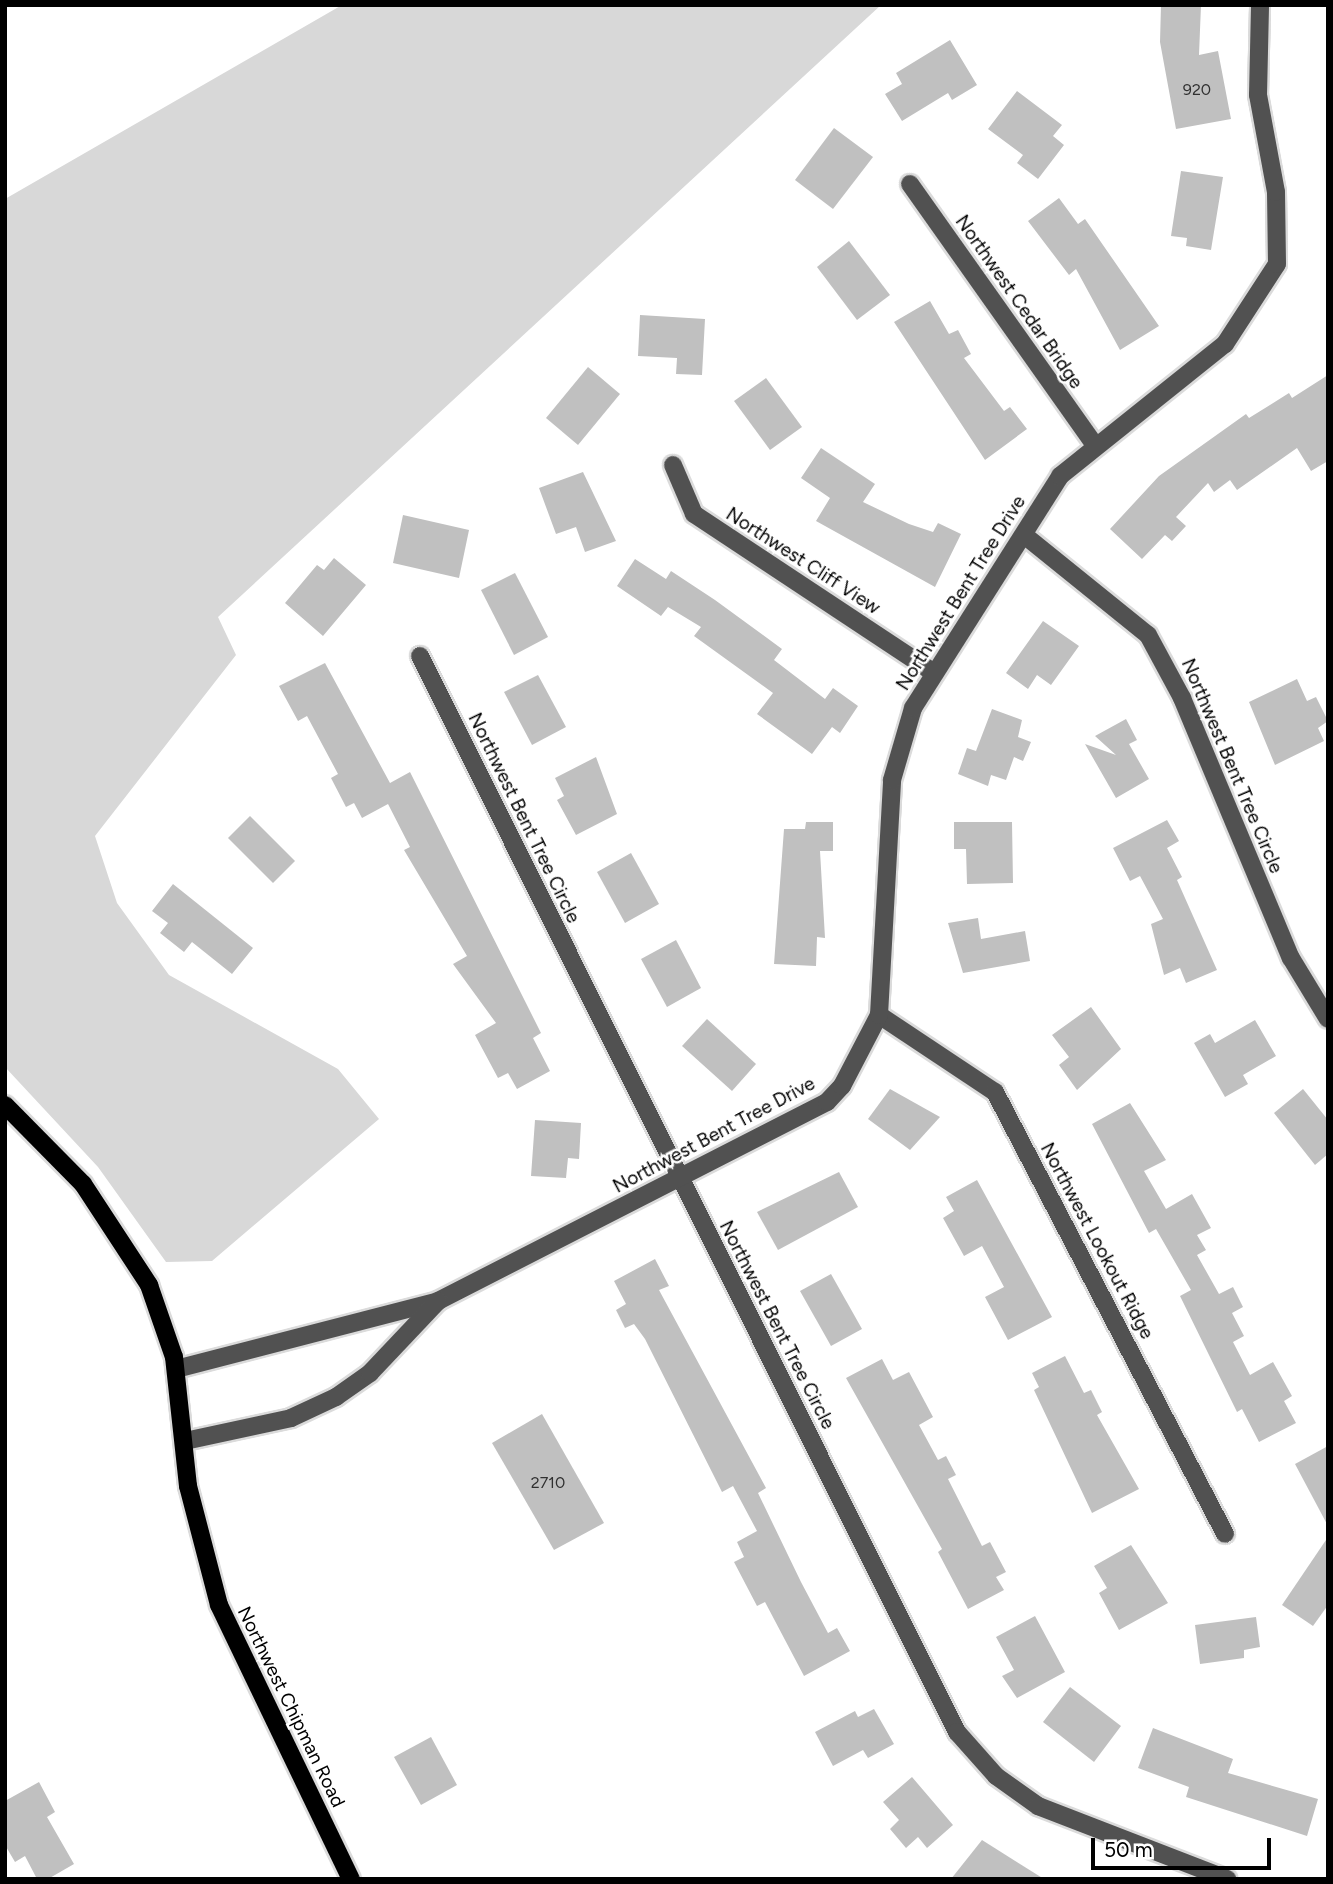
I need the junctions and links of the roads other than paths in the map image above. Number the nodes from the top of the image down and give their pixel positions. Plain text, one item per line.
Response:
1 (1260, 5) edge
2 (910, 184) dead end
3 (1094, 444) junction
4 (673, 465) dead end
5 (1024, 535) junction
6 (420, 656) dead end
7 (933, 672) junction
8 (879, 1016) junction
9 (1328, 1019) edge
10 (5, 1105) edge
11 (680, 1178) junction
12 (438, 1301) junction
13 (176, 1369) junction
14 (185, 1441) junction
15 (1225, 1534) dead end
16 (351, 1879) edge
17 (1227, 1879) edge

1 - 3 street, Northwest Bent Tree Drive
2 - 3 street, Northwest Cedar Bridge
3 - 5 street, Northwest Bent Tree Drive
4 - 7 street, Northwest Cliff View
5 - 7 street, Northwest Bent Tree Drive
5 - 9 street, Northwest Bent Tree Circle
6 - 11 street, Northwest Bent Tree Circle
7 - 8 street, Northwest Bent Tree Drive
8 - 11 street, Northwest Bent Tree Drive
8 - 15 street, Northwest Lookout Ridge
10 - 13 main road, Northwest Chipman Road
11 - 12 street, Northwest Bent Tree Drive
11 - 17 street, Northwest Bent Tree Circle
12 - 13 street, Northwest Bent Tree Drive
12 - 14 street, Northwest Bent Tree Drive
13 - 14 main road, Northwest Chipman Road
14 - 16 main road, Northwest Chipman Road

